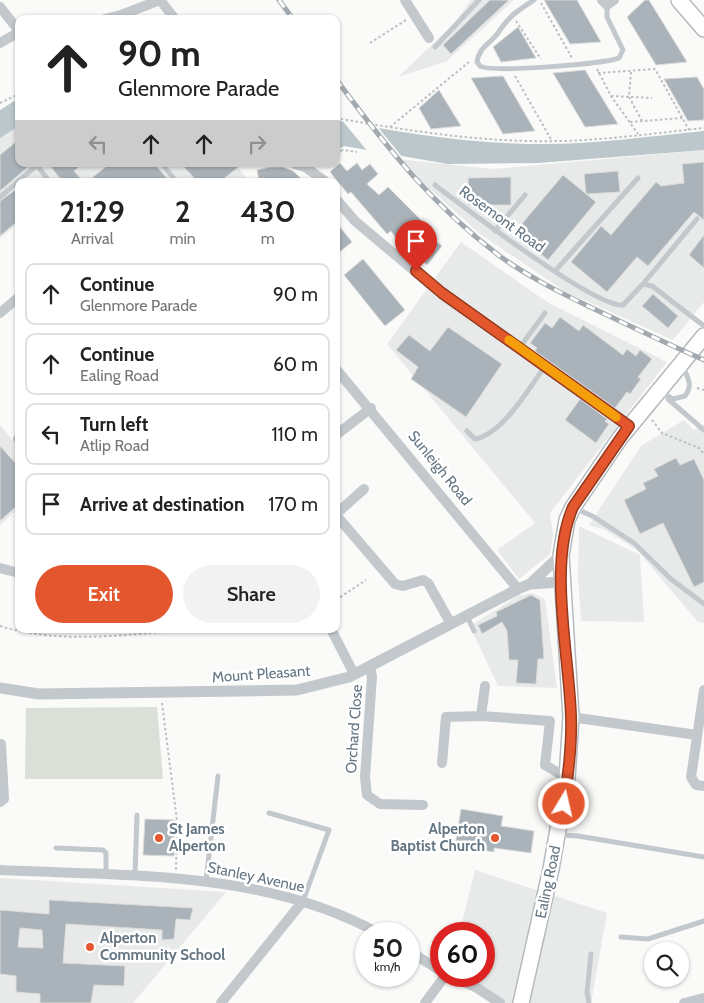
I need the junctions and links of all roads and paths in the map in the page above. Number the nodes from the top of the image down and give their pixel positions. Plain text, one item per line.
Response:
1 (160, 0) edge
2 (405, 0) edge
3 (479, 0) edge
4 (682, 1) edge
5 (537, 2) edge
6 (608, 2) edge
7 (135, 4) edge
8 (0, 7) edge
9 (113, 15) edge
10 (172, 15) edge
11 (414, 15) junction
12 (522, 16) dead end
13 (15, 27) edge
14 (704, 29) edge
15 (15, 34) edge
16 (429, 38) dead end
17 (370, 42) dead end
18 (0, 43) edge
19 (435, 47) dead end
20 (479, 54) junction
21 (596, 62) junction
22 (575, 64) junction
23 (545, 66) junction
24 (511, 68) junction
25 (631, 72) junction
26 (598, 73) junction
27 (15, 96) edge
28 (611, 96) junction
29 (629, 97) junction
30 (652, 98) dead end
31 (0, 103) edge
32 (683, 118) junction
33 (340, 119) edge
34 (642, 121) junction
35 (630, 122) junction
36 (390, 127) junction
37 (704, 128) edge
38 (689, 130) junction
39 (638, 134) junction
40 (552, 141) junction
41 (340, 152) edge
42 (357, 152) dead end
43 (36, 167) edge
44 (38, 167) edge
45 (164, 167) edge
46 (305, 167) edge
47 (23, 178) edge
48 (47, 178) edge
49 (174, 178) edge
50 (321, 178) edge
51 (638, 178) dead end
52 (15, 184) edge
53 (435, 185) dead end
54 (525, 195) dead end
55 (0, 197) edge
56 (340, 204) edge
57 (697, 220) dead end
58 (495, 231) junction
59 (555, 272) junction
60 (643, 284) junction
61 (15, 300) edge
62 (0, 313) edge
63 (545, 313) dead end
64 (704, 326) edge
65 (704, 336) edge
66 (519, 348) junction
67 (682, 364) junction
68 (545, 366) junction
69 (340, 373) edge
70 (701, 389) dead end
71 (659, 390) junction
72 (704, 390) edge
73 (371, 408) junction
74 (644, 408) junction
75 (629, 426) junction
76 (704, 430) edge
77 (467, 431) dead end
78 (340, 433) edge
79 (704, 454) edge
80 (364, 490) dead end
81 (573, 507) junction
82 (340, 511) edge
83 (340, 520) edge
84 (561, 555) junction
85 (0, 568) edge
86 (15, 572) edge
87 (366, 580) dead end
88 (561, 582) junction
89 (530, 584) junction
90 (518, 589) junction
91 (340, 597) edge
92 (704, 604) edge
93 (467, 616) junction
94 (451, 624) junction
95 (0, 626) edge
96 (15, 631) edge
97 (474, 631) dead end
98 (21, 633) edge
99 (138, 633) edge
100 (333, 633) edge
101 (370, 666) junction
102 (354, 674) junction
103 (485, 686) dead end
104 (0, 688) edge
105 (704, 690) edge
106 (161, 693) junction
107 (481, 716) junction
108 (571, 717) junction
109 (697, 735) junction
110 (1, 744) dead end
111 (442, 763) dead end
112 (218, 776) dead end
113 (568, 778) junction
114 (704, 786) edge
115 (0, 802) edge
116 (423, 805) dead end
117 (269, 813) dead end
118 (137, 815) dead end
119 (558, 835) junction
120 (56, 848) dead end
121 (704, 857) edge
122 (0, 870) edge
123 (106, 873) junction
124 (135, 874) junction
125 (176, 877) junction
126 (206, 881) junction
127 (304, 901) junction
128 (704, 921) edge
129 (355, 923) edge
130 (621, 937) dead end
131 (591, 954) dead end
132 (437, 987) edge
133 (475, 987) edge
134 (704, 998) edge
135 (221, 1003) edge
136 (425, 1003) edge
137 (500, 1003) edge
138 (520, 1003) edge
139 (589, 1003) edge
140 (684, 1003) edge

1 - 7 street
1 - 10 street
2 - 11 street
3 - 19 lane
4 - 14 main road
5 - 20 lane
5 - 22 path
6 - 21 lane
7 - 9 street
8 - 13 street
11 - 16 street
11 - 17 path
12 - 23 path
15 - 18 street
20 - 24 lane
20 - 36 path
21 - 22 lane
21 - 26 path
22 - 23 lane
23 - 24 lane
24 - 40 path
25 - 26 path
25 - 29 path
25 - 32 path
26 - 28 path
27 - 31 path
28 - 29 path
28 - 35 path
29 - 30 path
29 - 34 path
32 - 34 path
32 - 38 path
33 - 36 path
34 - 35 path
35 - 39 path
36 - 40 path
37 - 38 path
38 - 39 path
39 - 40 path
41 - 42 path
43 - 47 lane
44 - 48 lane
45 - 49 lane
46 - 50 street
51 - 59 lane
52 - 55 lane
53 - 58 lane, Rosemont Road
54 - 58 lane
56 - 66 street
57 - 60 lane, Rosemont Road
58 - 59 lane, Rosemont Road
59 - 60 lane, Rosemont Road
60 - 64 lane
61 - 62 street
63 - 66 lane
65 - 67 main road
66 - 68 street
67 - 71 main road
67 - 71 lane
68 - 75 street
68 - 77 lane
69 - 73 street, Sunleigh Road
70 - 72 path
71 - 74 main road
71 - 76 lane
73 - 78 street
73 - 90 street, Sunleigh Road
74 - 75 main road
74 - 79 path
75 - 81 main road
80 - 82 street
81 - 84 main road
81 - 92 lane
83 - 94 street
84 - 88 main road
84 - 89 street, Mount Pleasant
85 - 86 street
87 - 91 path
88 - 89 street, Mount Pleasant
88 - 108 main road, Ealing Road
89 - 90 street, Mount Pleasant
90 - 93 street, Mount Pleasant
93 - 94 street, Mount Pleasant
93 - 97 lane
94 - 101 street, Mount Pleasant
95 - 96 path
98 - 99 path
100 - 102 street
101 - 102 street, Mount Pleasant
101 - 116 street, Orchard Close
102 - 106 street, Mount Pleasant
103 - 107 street
104 - 106 street, Mount Pleasant
105 - 109 street
106 - 125 path
107 - 111 street
107 - 113 street
108 - 109 street
108 - 113 main road, Ealing Road
109 - 114 street
110 - 115 street
112 - 126 lane
113 - 119 main road, Ealing Road
117 - 127 lane
118 - 124 lane
119 - 121 lane
119 - 138 main road, Ealing Road
120 - 123 lane
122 - 123 street, Stanley Avenue
123 - 124 street, Stanley Avenue
124 - 125 street, Stanley Avenue
125 - 126 street, Stanley Avenue
126 - 127 street, Stanley Avenue
127 - 129 street, Stanley Avenue
127 - 135 street
128 - 130 lane
131 - 139 lane
132 - 136 street
133 - 137 street
134 - 140 street

